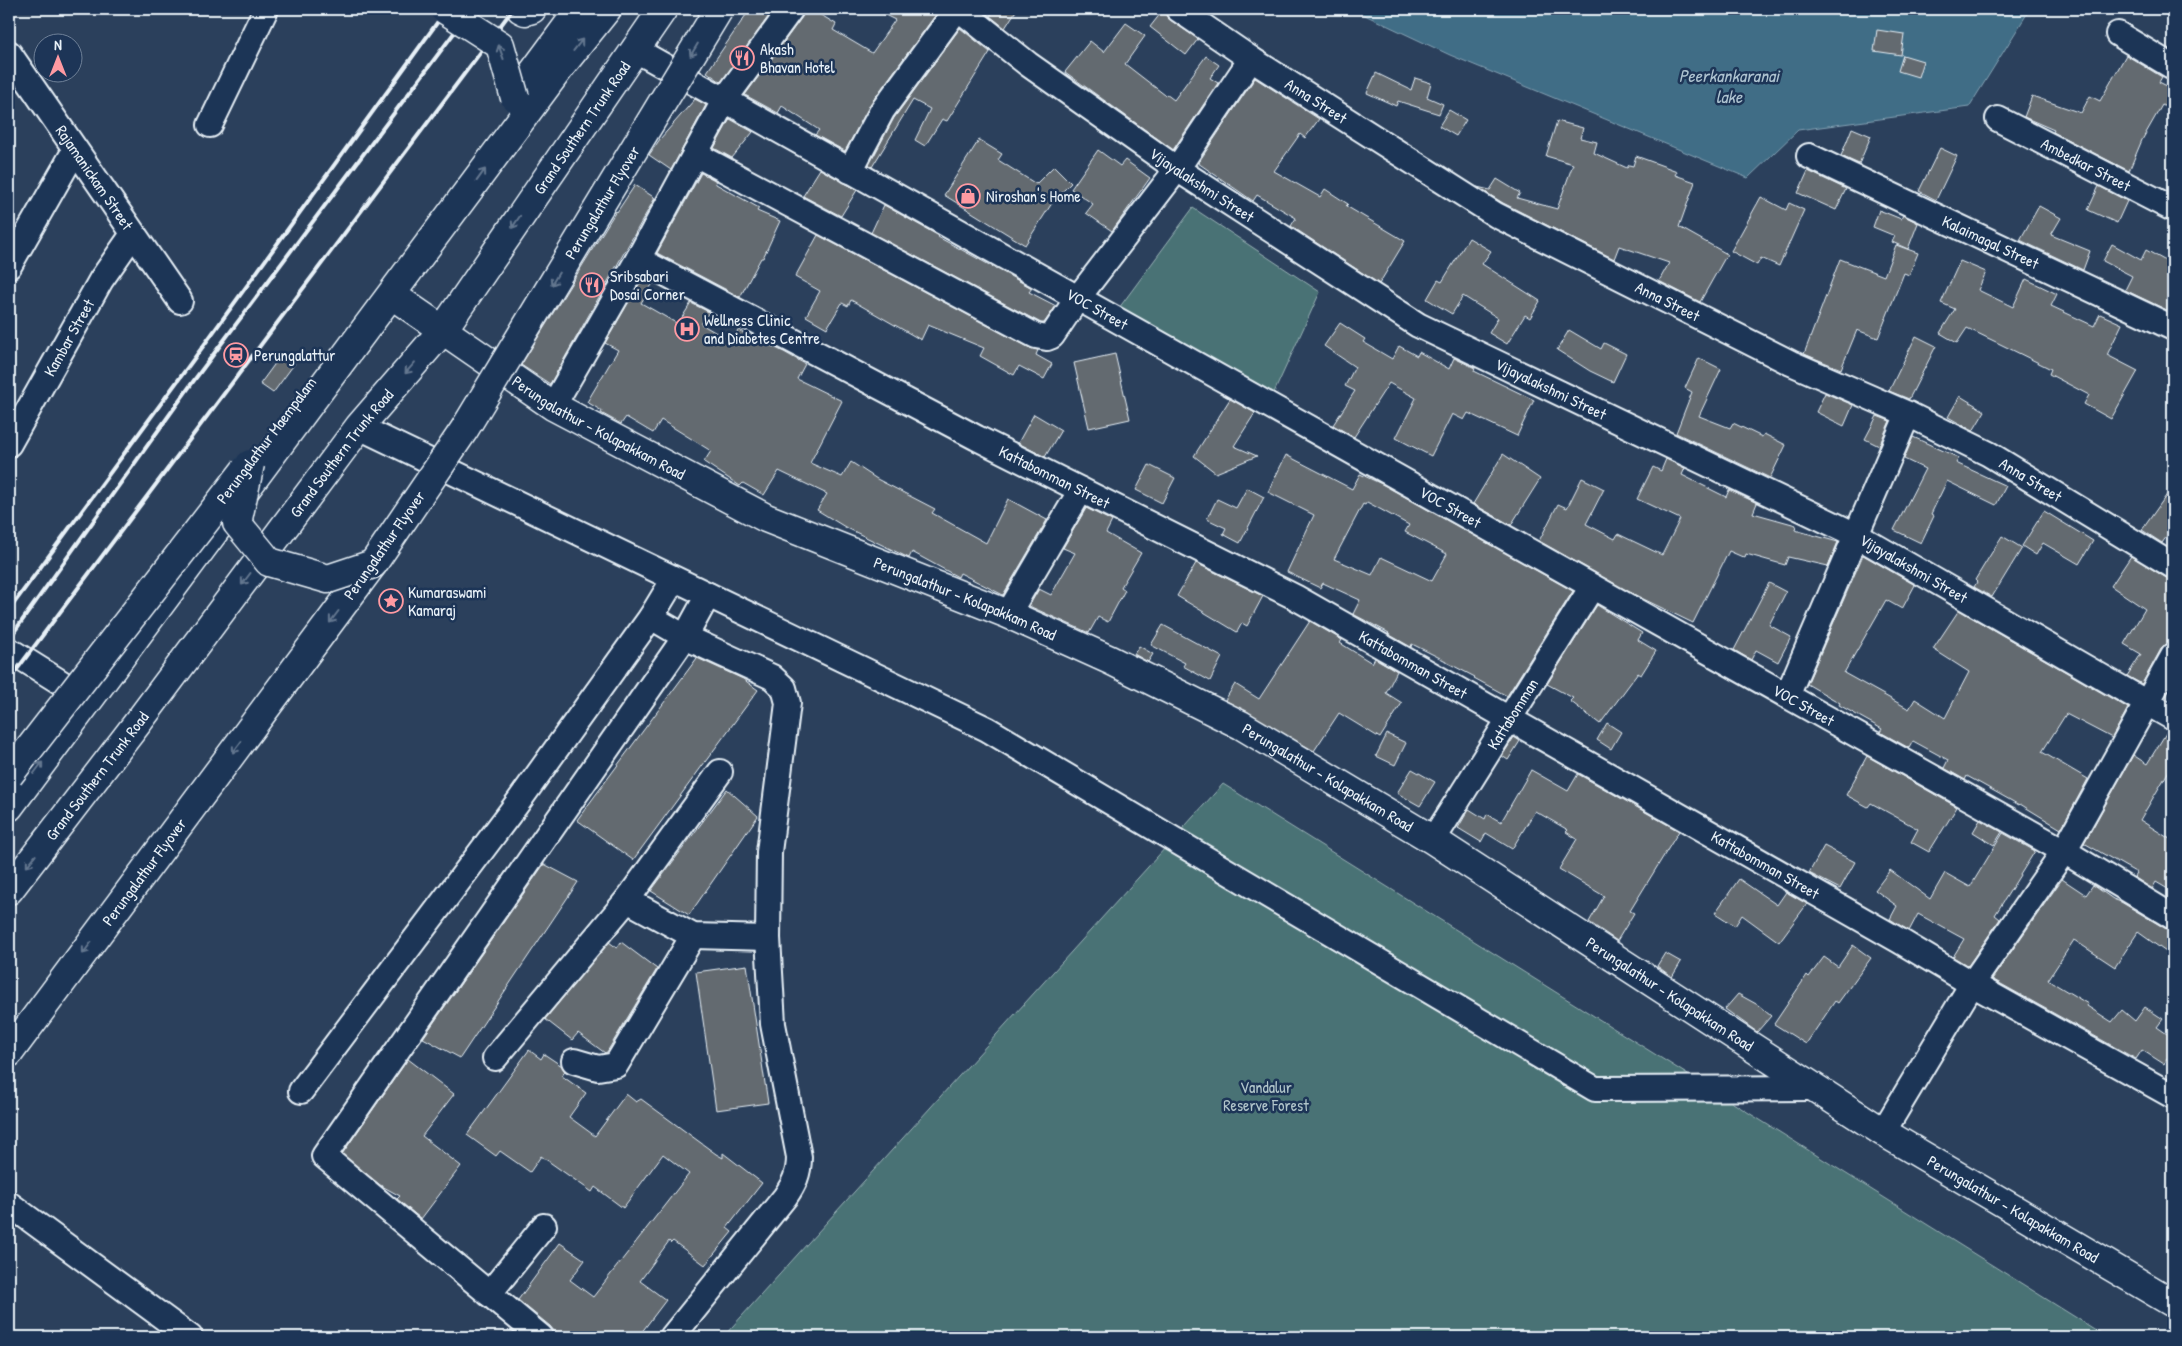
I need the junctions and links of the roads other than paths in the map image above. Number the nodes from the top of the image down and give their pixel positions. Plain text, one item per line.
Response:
1 (266, 9) edge
2 (444, 9) edge
3 (521, 9) edge
4 (532, 9) edge
5 (580, 9) edge
6 (607, 9) edge
7 (663, 9) edge
8 (719, 9) edge
9 (791, 9) edge
10 (958, 9) edge
11 (1178, 9) edge
12 (2118, 34) dead end
13 (634, 49) junction
14 (9, 53) edge
15 (1251, 59) junction
16 (2173, 67) edge
17 (515, 98) junction
18 (725, 99) junction
19 (1998, 119) dead end
20 (210, 125) dead end
21 (76, 150) junction
22 (694, 154) junction
23 (1809, 156) dead end
24 (1177, 168) junction
25 (850, 171) junction
26 (2173, 209) edge
27 (133, 234) junction
28 (638, 259) junction
29 (9, 266) edge
30 (392, 295) junction
31 (1077, 299) junction
32 (180, 301) dead end
33 (2173, 328) edge
34 (442, 331) junction
35 (554, 406) junction
36 (1908, 414) junction
37 (359, 427) junction
38 (9, 444) edge
39 (250, 464) junction
40 (1081, 490) junction
41 (1856, 535) junction
42 (373, 564) junction
43 (2173, 566) edge
44 (674, 579) junction
45 (1592, 588) junction
46 (708, 595) junction
47 (1008, 614) junction
48 (651, 617) junction
49 (685, 637) junction
50 (9, 650) edge
51 (2173, 656) edge
52 (1787, 696) junction
53 (89, 700) junction
54 (2147, 701) junction
55 (2173, 718) edge
56 (1510, 719) junction
57 (720, 772) dead end
58 (9, 775) edge
59 (9, 807) edge
60 (1433, 840) junction
61 (2064, 851) junction
62 (9, 890) edge
63 (627, 900) junction
64 (2173, 917) edge
65 (693, 936) junction
66 (768, 938) junction
67 (1972, 984) junction
68 (9, 1054) edge
69 (495, 1058) dead end
70 (574, 1061) dead end
71 (1814, 1088) junction
72 (301, 1091) dead end
73 (2173, 1096) edge
74 (1883, 1132) junction
75 (9, 1204) edge
76 (544, 1226) dead end
77 (489, 1294) junction
78 (2173, 1303) edge
79 (190, 1337) edge
80 (541, 1337) edge
81 (672, 1337) edge

1 - 20 street
17 -> 2 main road, bridge
3 - 4 main road
5 - 17 main road, Perungalathur Maempalam
30 -> 6 main road
7 - 13 main road, Grand Southern Trunk Road
8 -> 42 main road, Perungalathur Flyover, bridge
9 - 18 street
10 - 24 street, Vijayalakshmi Street
10 - 25 street
11 - 15 street, Anna Street
12 - 16 street
13 - 18 street, VOC Street
13 -> 34 main road, Grand Southern Trunk Road
14 - 21 street, Rajamanickam Street
15 - 24 street
15 - 36 street, Anna Street
17 - 39 main road, Perungalathur Maempalam
18 - 22 street
18 - 25 street, VOC Street
19 - 26 street, Ambedkar Street
21 - 27 street, Rajamanickam Street
21 - 29 street
22 - 28 street
22 - 31 street
23 - 33 street, Kalaimagal Street
24 - 31 street
24 - 41 street, Vijayalakshmi Street
25 - 31 street, VOC Street
27 - 32 street, Rajamanickam Street
27 - 38 street, Kambar Street
28 - 35 street
28 - 40 street, Kattabomman Street
30 - 34 main road, Perungalathur - Kolapakkam Road
30 - 53 main road
31 - 45 street, VOC Street
34 - 35 main road, Perungalathur - Kolapakkam Road
34 -> 37 main road, Grand Southern Trunk Road
35 - 47 main road, Perungalathur - Kolapakkam Road
36 - 41 street
36 - 43 street, Anna Street
37 - 44 street
37 -> 62 main road, Grand Southern Trunk Road
39 - 42 main road, bridge
39 - 58 main road, Perungalathur Maempalam, bridge
40 - 47 street
40 - 56 street, Kattabomman Street
41 - 52 street
41 - 54 street, Vijayalakshmi Street
42 -> 68 main road, Perungalathur Flyover
44 - 46 street
44 - 48 street
45 - 52 street, VOC Street
45 - 56 street, Kattabomman
46 - 49 street
46 - 71 street
47 - 60 main road, Perungalathur - Kolapakkam Road
48 - 49 street
48 - 72 street
49 - 66 street
49 - 77 street
50 - 53 street
51 - 54 street
52 - 61 street, VOC Street
59 -> 53 main road
54 - 55 street, Vijayalakshmi Street
54 - 61 street
56 - 60 street, Kattabomman
56 - 67 street, Kattabomman Street
57 - 63 street
60 - 71 main road, Perungalathur - Kolapakkam Road
61 - 64 street, VOC Street
61 - 67 street
63 - 65 street
63 - 69 street
65 - 66 street
65 - 70 street
66 - 81 street
67 - 73 street, Kattabomman Street
67 - 74 street
71 - 74 main road, Perungalathur - Kolapakkam Road
74 - 78 main road, Perungalathur - Kolapakkam Road
75 - 79 street
76 - 77 street
77 - 80 street

